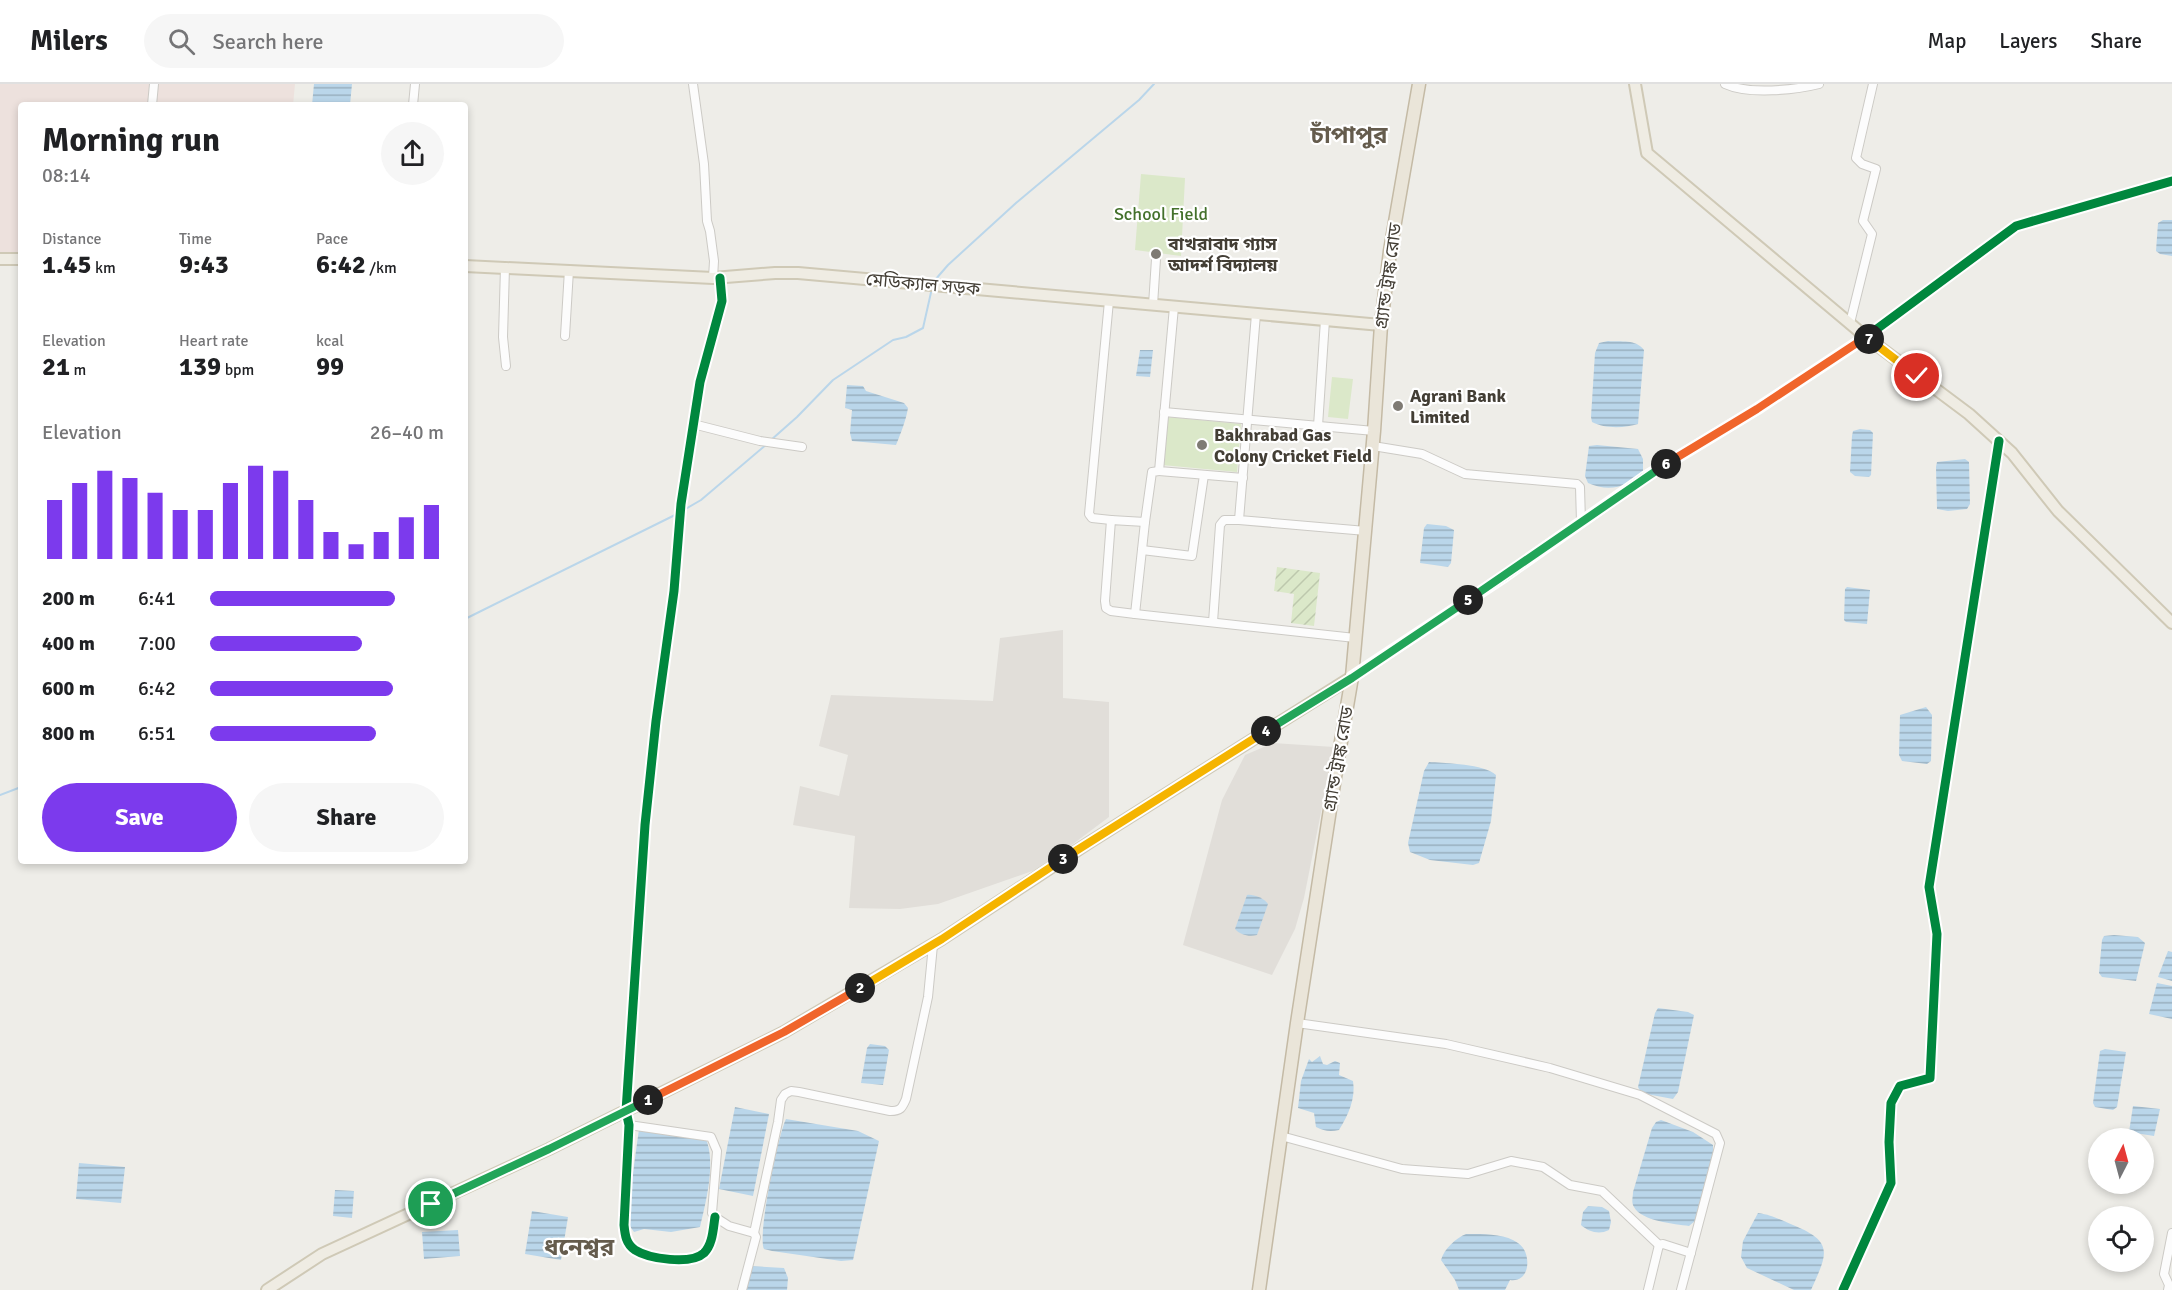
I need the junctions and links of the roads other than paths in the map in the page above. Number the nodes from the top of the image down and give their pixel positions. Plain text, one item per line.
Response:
1 (154, 84) edge
2 (415, 84) edge
3 (693, 84) edge
4 (1419, 84) edge
5 (1635, 84) edge
6 (1725, 84) edge
7 (1820, 84) edge
8 (1873, 84) edge
9 (152, 102) edge
10 (413, 102) edge
11 (2172, 181) edge
12 (0, 259) edge
13 (18, 259) edge
14 (1156, 259) dead end
15 (468, 266) edge
16 (505, 267) junction
17 (569, 270) junction
18 (717, 278) junction
19 (1109, 301) junction
20 (1153, 305) junction
21 (1174, 307) junction
22 (1256, 314) junction
23 (1325, 320) junction
24 (1850, 323) junction
25 (1381, 325) junction
26 (565, 336) dead end
27 (1866, 337) junction
28 (506, 366) dead end
29 (1164, 412) junction
30 (1247, 420) junction
31 (693, 424) junction
32 (1318, 426) junction
33 (1374, 431) junction
34 (1999, 441) junction
35 (1373, 446) junction
36 (802, 447) dead end
37 (1159, 471) junction
38 (1204, 475) junction
39 (1243, 478) junction
40 (1111, 520) junction
41 (1239, 520) junction
42 (1145, 522) junction
43 (1581, 522) junction
44 (1366, 531) junction
45 (1142, 550) junction
46 (1135, 614) junction
47 (2170, 620) edge
48 (1213, 622) junction
49 (1355, 638) junction
50 (1352, 678) junction
51 (933, 945) junction
52 (1297, 1023) junction
53 (626, 1111) junction
54 (629, 1125) junction
55 (1281, 1136) junction
56 (714, 1217) junction
57 (754, 1233) junction
58 (2172, 1233) edge
59 (1659, 1245) junction
60 (1691, 1253) junction
61 (267, 1290) edge
62 (742, 1290) edge
63 (1259, 1290) edge
64 (1648, 1290) edge
65 (1682, 1290) edge
66 (1843, 1290) edge
67 (2168, 1290) edge

1 - 9 street
2 - 10 street
3 - 18 street
4 - 25 highway, গ্র্যান্ড ট্রাঙ্ক রোড
5 - 24 main road
6 - 7 street
8 - 24 street
11 - 27 street
12 - 13 main road
14 - 20 street
15 - 16 main road, মেডিক্যাল সড়ক
16 - 17 main road, মেডিক্যাল সড়ক
16 - 28 street
17 - 18 main road, মেডিক্যাল সড়ক
17 - 26 street
18 - 19 main road, মেডিক্যাল সড়ক
18 - 31 street
19 - 20 main road, মেডিক্যাল সড়ক
19 - 40 street
20 - 21 main road, মেডিক্যাল সড়ক
21 - 22 main road, মেডিক্যাল সড়ক
21 - 29 street
22 - 23 main road, মেডিক্যাল সড়ক
22 - 30 street
23 - 25 main road, মেডিক্যাল সড়ক
23 - 32 street
24 - 27 main road
25 - 33 highway, গ্র্যান্ড ট্রাঙ্ক রোড
27 - 34 main road
27 - 43 street
29 - 30 street
29 - 37 street
30 - 32 street
30 - 39 street
31 - 36 street
31 - 53 street
32 - 33 street
33 - 35 highway, গ্র্যান্ড ট্রাঙ্ক রোড
34 - 47 main road
34 - 66 street
35 - 43 street
35 - 44 highway, গ্র্যান্ড ট্রাঙ্ক রোড
37 - 38 street
37 - 42 street
38 - 39 street
38 - 45 street
39 - 41 street
40 - 42 street
40 - 46 street
41 - 44 street
41 - 48 street
42 - 45 street
43 - 50 street
44 - 49 highway, গ্র্যান্ড ট্রাঙ্ক রোড
45 - 46 street
46 - 48 street
48 - 49 street
49 - 50 highway, গ্র্যান্ড ট্রাঙ্ক রোড
50 - 51 main road
50 - 52 highway, গ্র্যান্ড ট্রাঙ্ক রোড
51 - 53 main road
51 - 57 street
52 - 55 highway, গ্র্যান্ড ট্রাঙ্ক রোড
52 - 60 street
53 - 54 street
53 - 61 main road
54 - 56 street
54 - 56 street
55 - 59 street
55 - 63 highway, গ্র্যান্ড ট্রাঙ্ক রোড
56 - 57 street
57 - 62 street
58 - 67 street
59 - 60 street
59 - 64 street
60 - 65 street

